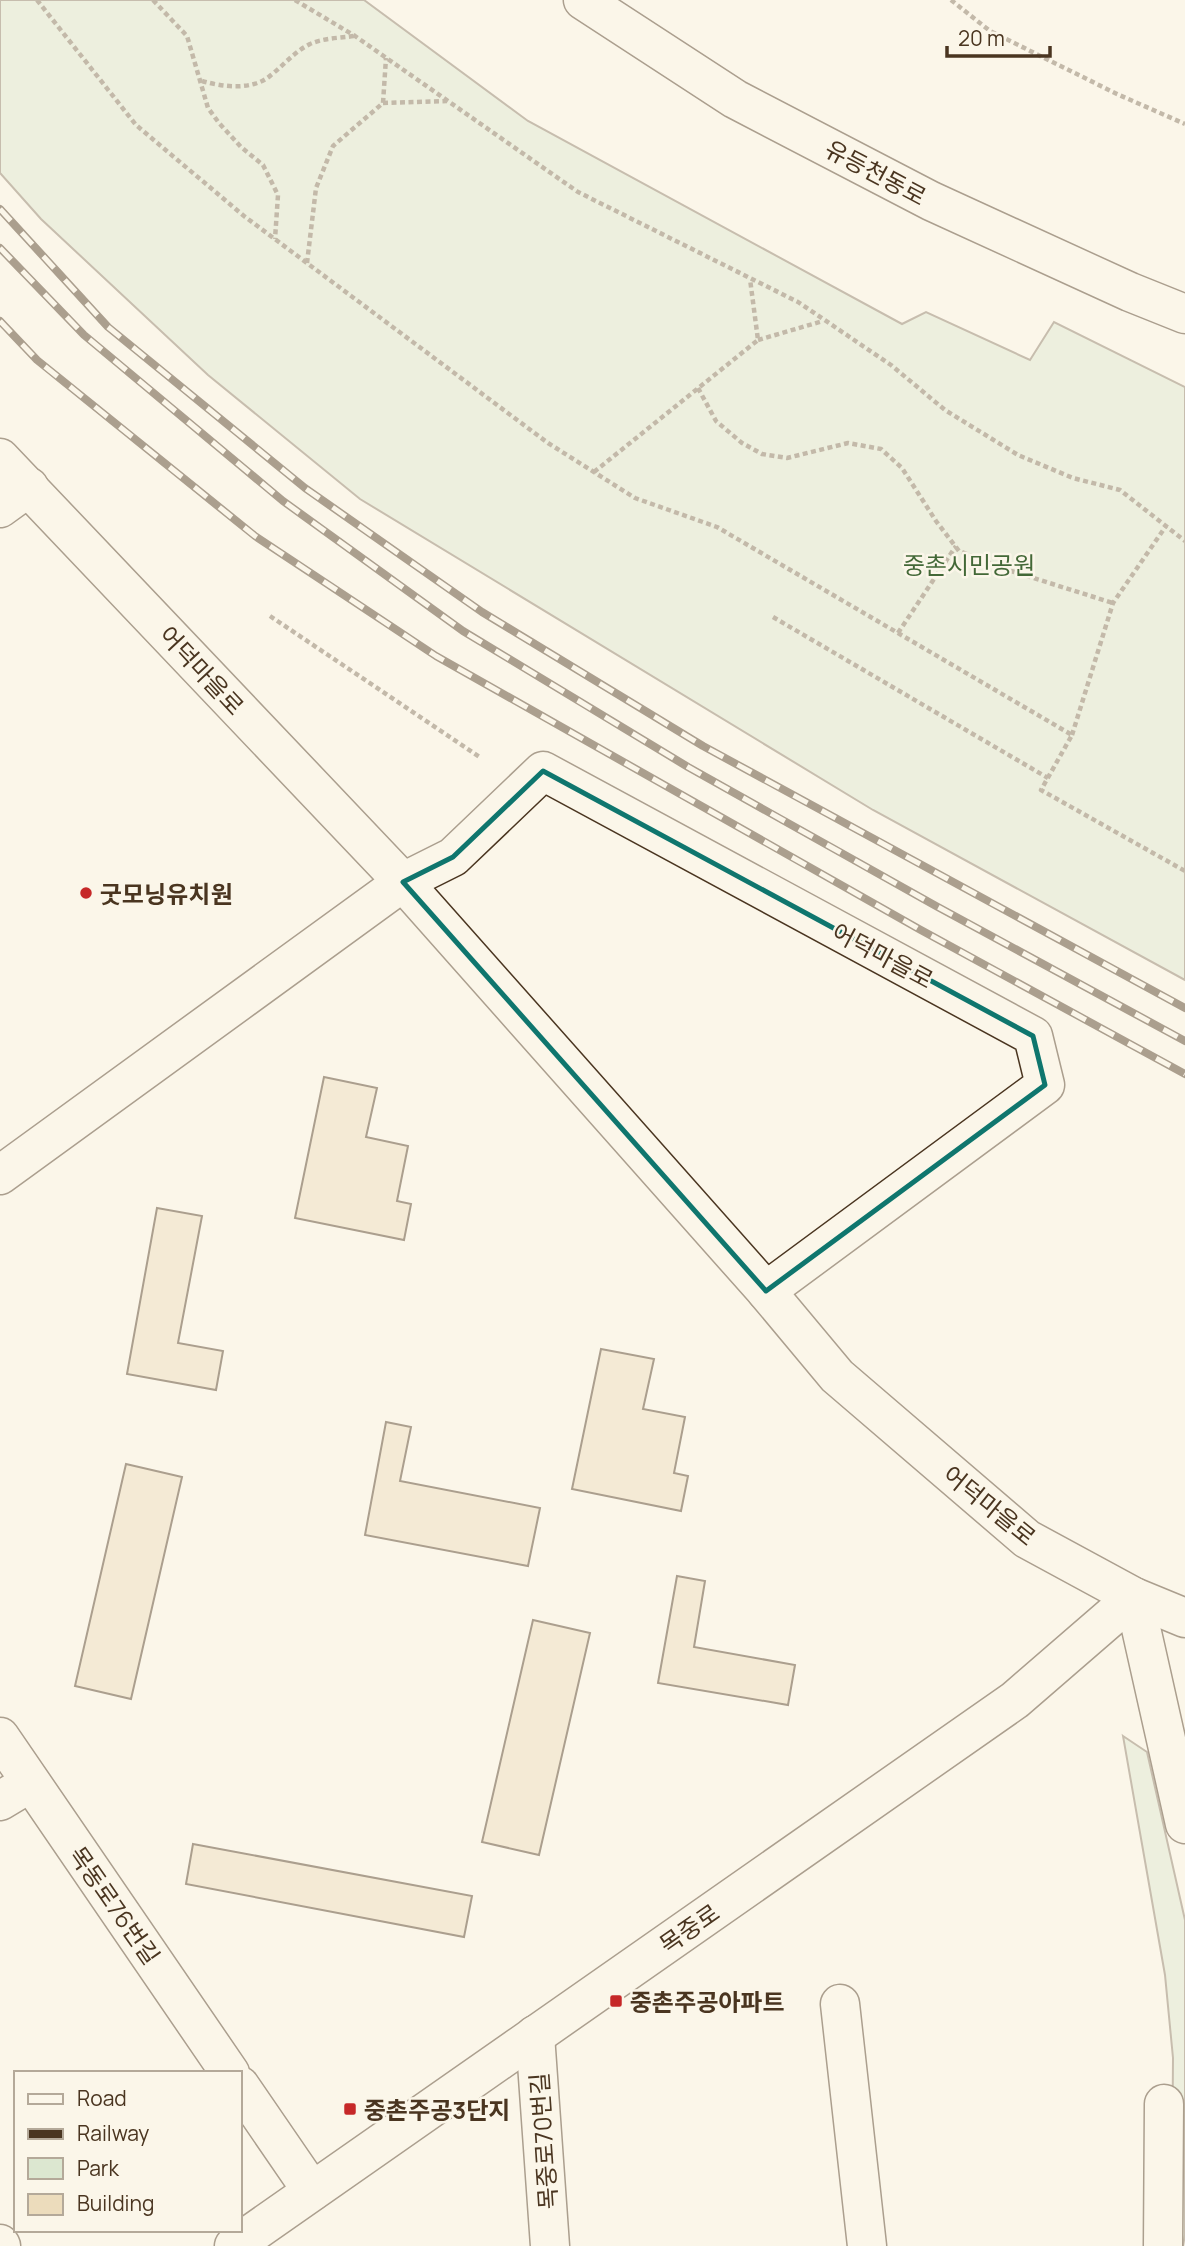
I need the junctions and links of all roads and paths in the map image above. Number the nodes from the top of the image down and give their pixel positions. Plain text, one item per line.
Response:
1 (37, 0) edge
2 (153, 0) edge
3 (295, 0) edge
4 (583, 0) edge
5 (951, 0) edge
6 (355, 36) junction
7 (386, 57) junction
8 (202, 81) junction
9 (448, 101) junction
10 (383, 103) junction
11 (1185, 124) edge
12 (275, 239) junction
13 (307, 263) junction
14 (750, 278) junction
15 (1185, 314) edge
16 (824, 320) junction
17 (758, 340) junction
18 (698, 388) junction
19 (0, 458) edge
20 (594, 472) junction
21 (14, 498) edge
22 (1166, 526) junction
23 (1185, 541) edge
24 (956, 546) junction
25 (1113, 603) junction
26 (270, 615) dead end
27 (772, 617) dead end
28 (898, 633) junction
29 (1072, 735) junction
30 (481, 758) dead end
31 (1048, 778) junction
32 (1185, 871) edge
33 (403, 882) junction
34 (0, 1175) edge
35 (766, 1291) junction
36 (1134, 1597) junction
37 (1185, 1618) edge
38 (0, 1737) edge
39 (15, 1792) edge
40 (1185, 1824) edge
41 (840, 2004) dead end
42 (535, 2035) junction
43 (228, 2071) edge
44 (242, 2089) edge
45 (1164, 2104) dead end
46 (312, 2191) junction
47 (233, 2246) edge
48 (550, 2246) edge
49 (867, 2246) edge
50 (1163, 2246) edge

1 - 12 path
2 - 8 path
3 - 6 path
4 - 15 street, 유등천동로
5 - 11 path
6 - 7 path
6 - 8 path
7 - 9 path
7 - 10 path
8 - 12 path
9 - 10 path
9 - 14 path
10 - 13 path
12 - 13 path
13 - 20 path
14 - 16 path
14 - 17 path
16 - 17 path
16 - 22 path
17 - 18 path
18 - 20 path
18 - 24 path
19 - 21 street, 어덕마을로
20 - 28 path
21 - 33 street, 어덕마을로
22 - 23 path
22 - 25 path
24 - 25 path
24 - 28 path
25 - 29 path
26 - 30 path
27 - 31 path
28 - 29 path
29 - 31 path
31 - 32 path
33 - 34 street, 어덕마을로
33 - 35 street, 어덕마을로
33 - 35 street, 어덕마을로
35 - 36 street, 어덕마을로
36 - 37 street, 어덕마을로
36 - 40 street
36 - 42 street, 목중로
38 - 39 street, 목동로76번길
39 - 43 street, 목동로76번길
41 - 49 street
42 - 46 street, 목중로
42 - 48 street, 목중로70번길
44 - 46 street
45 - 50 street
46 - 47 street, 목중로

